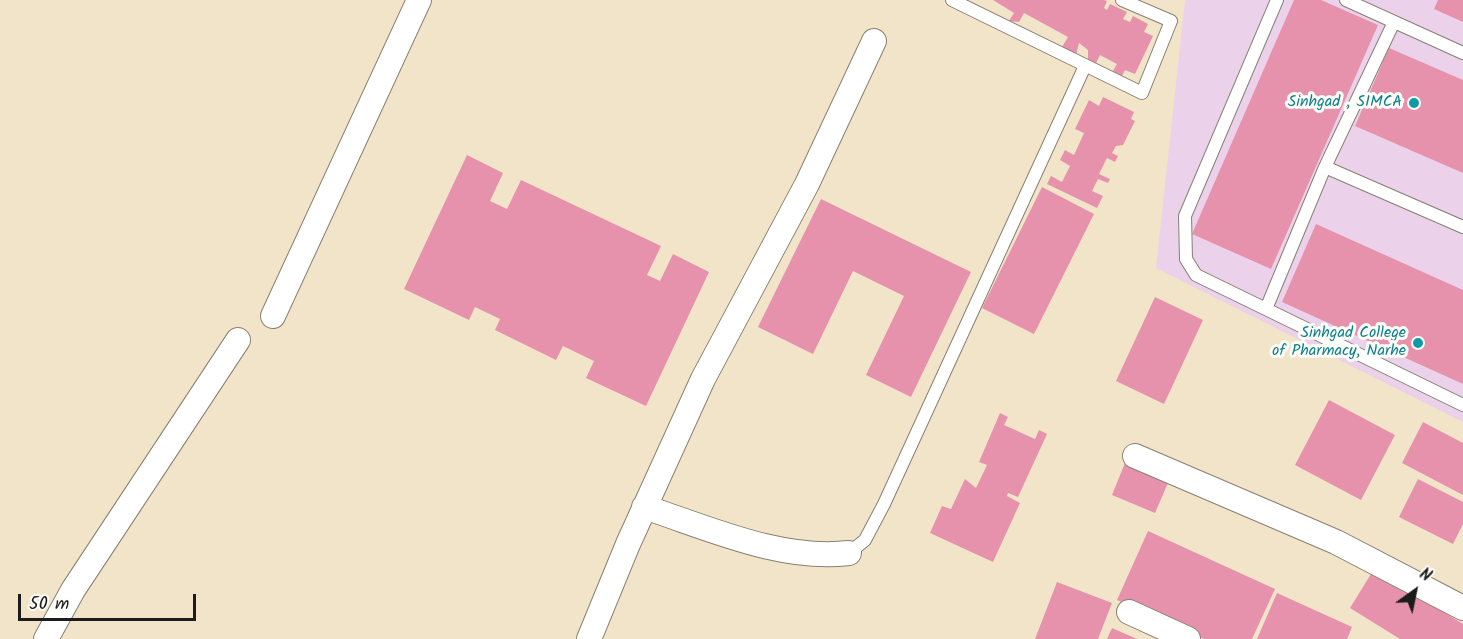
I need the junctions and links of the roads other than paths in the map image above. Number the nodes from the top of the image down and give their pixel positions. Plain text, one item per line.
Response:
1 (419, 0) edge
2 (952, 0) edge
3 (1122, 0) edge
4 (1277, 0) edge
5 (1346, 0) edge
6 (1394, 22) junction
7 (874, 41) dead end
8 (1463, 53) edge
9 (1085, 66) junction
10 (1325, 167) junction
11 (1463, 227) edge
12 (1266, 309) junction
13 (273, 316) dead end
14 (238, 340) dead end
15 (1463, 405) edge
16 (1135, 456) dead end
17 (644, 507) junction
18 (849, 553) joint
19 (1463, 608) edge
20 (1128, 612) dead end
21 (46, 639) edge
22 (589, 639) edge
23 (1188, 639) edge

1 - 13 street
2 - 9 lane
3 - 9 lane
4 - 12 lane
5 - 6 lane
6 - 8 lane
6 - 10 lane
7 - 17 street
9 - 18 lane
10 - 11 lane
10 - 12 lane
12 - 15 lane
14 - 21 street
16 - 19 street
17 - 18 street
17 - 22 street
20 - 23 street

